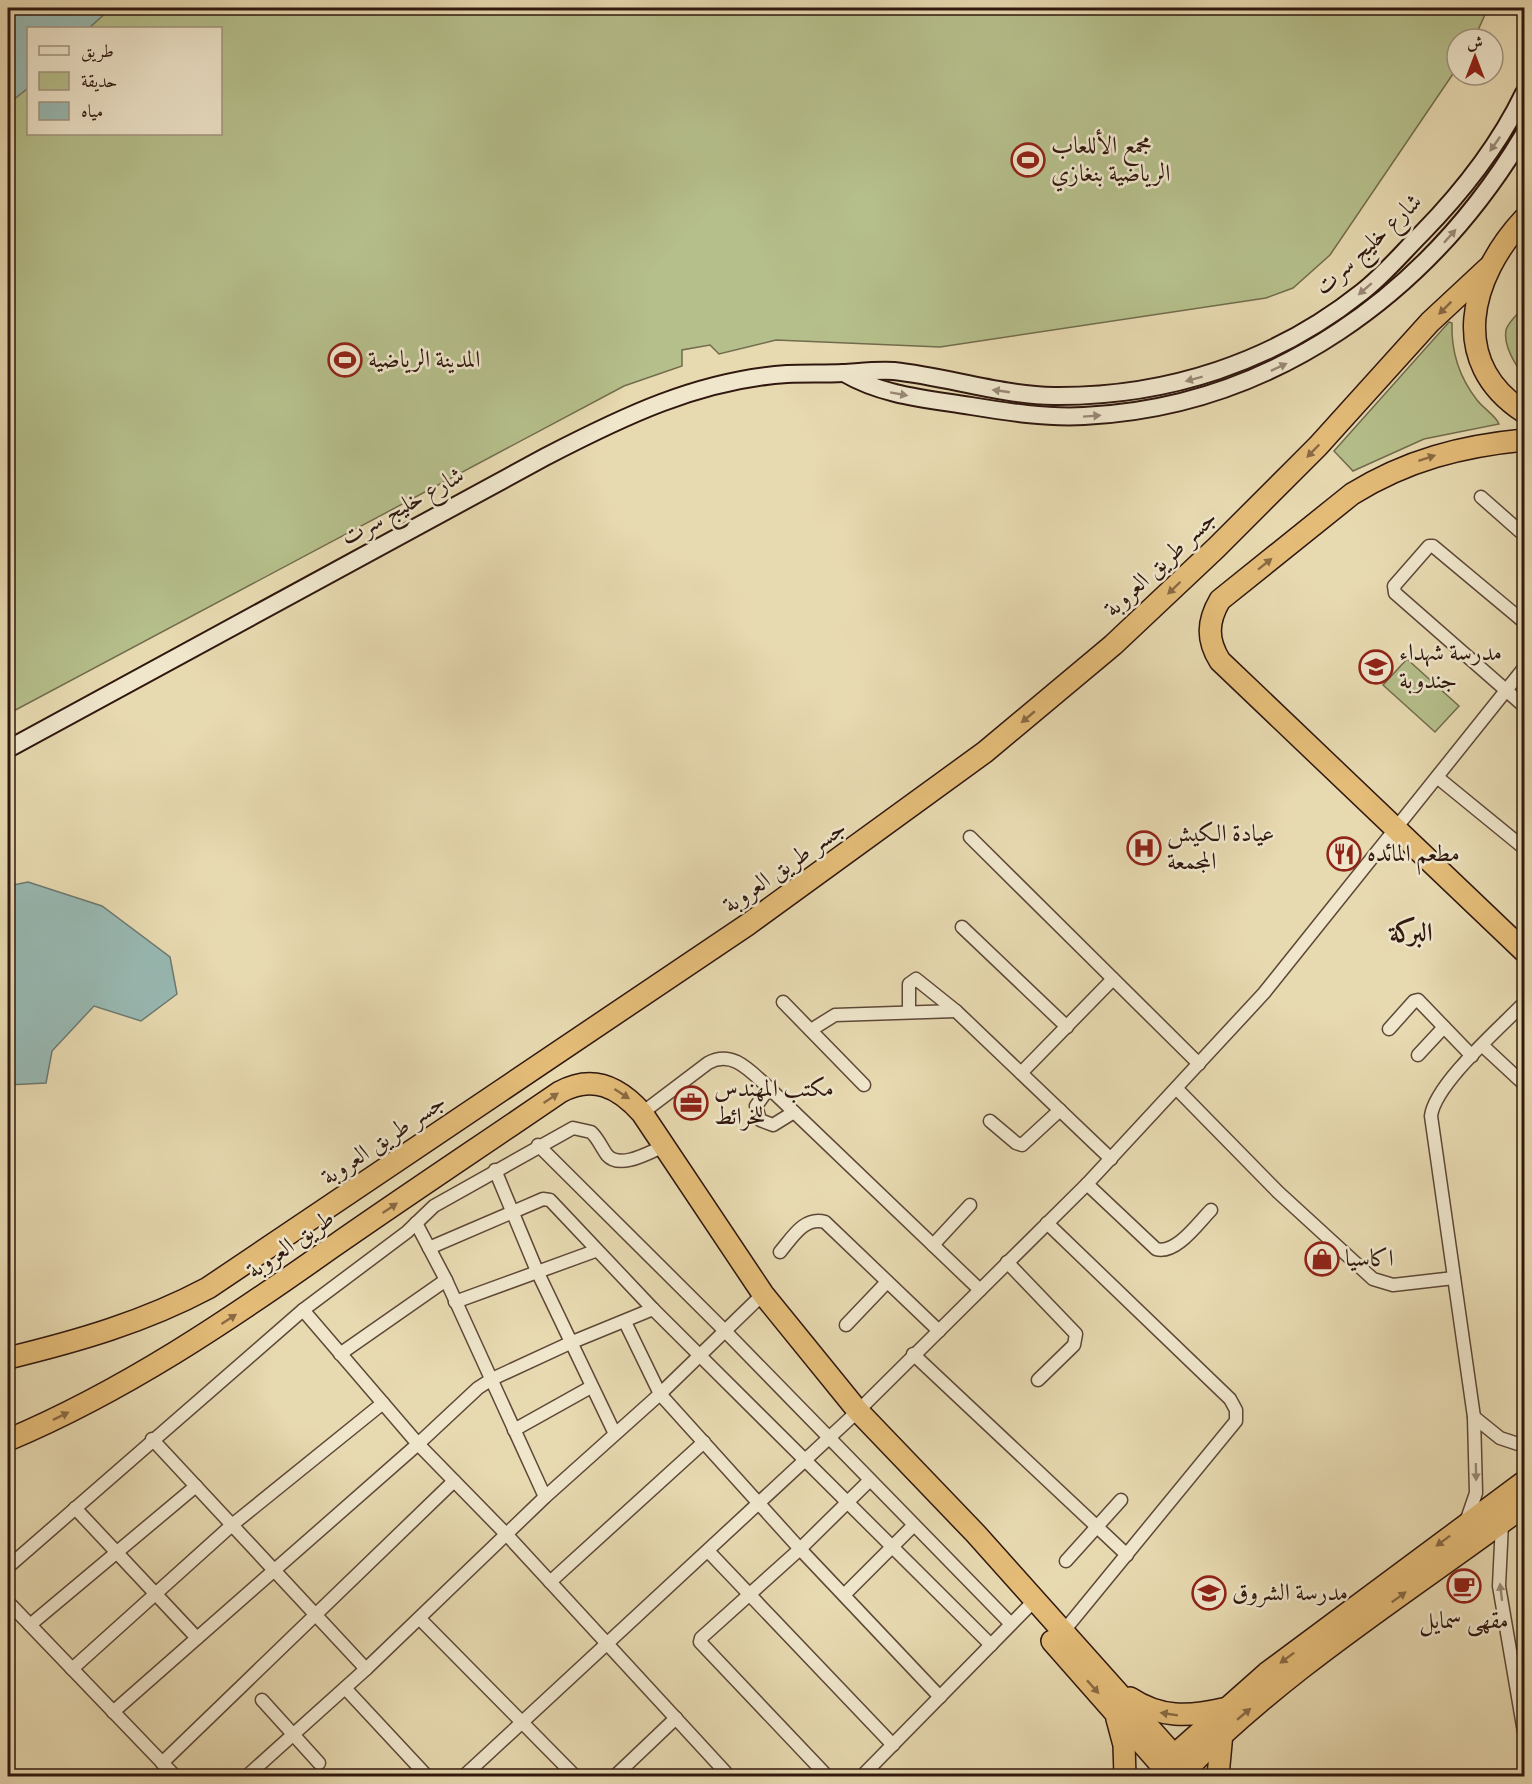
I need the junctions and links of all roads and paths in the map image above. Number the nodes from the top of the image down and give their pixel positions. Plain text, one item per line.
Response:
1 (1524, 93) edge
2 (1524, 134) edge
3 (1524, 219) edge
4 (1488, 268) junction
5 (844, 373) junction
6 (1524, 412) edge
7 (1524, 440) edge
8 (1481, 497) dead end
9 (1524, 535) edge
10 (1524, 622) edge
11 (1524, 668) edge
12 (1506, 692) junction
13 (1524, 706) edge
14 (8, 750) edge
15 (1437, 777) junction
16 (1397, 828) junction
17 (970, 837) dead end
18 (1524, 848) edge
19 (962, 927) dead end
20 (1524, 951) edge
21 (1113, 979) junction
22 (783, 1002) dead end
23 (1524, 1003) edge
24 (956, 1011) junction
25 (909, 1012) junction
26 (1067, 1026) junction
27 (1444, 1027) junction
28 (1389, 1029) dead end
29 (811, 1030) junction
30 (1483, 1046) junction
31 (1418, 1055) dead end
32 (1472, 1056) junction
33 (1199, 1064) junction
34 (1021, 1073) junction
35 (1524, 1084) edge
36 (864, 1085) dead end
37 (770, 1088) junction
38 (1177, 1089) junction
39 (1060, 1110) junction
40 (794, 1112) junction
41 (642, 1113) junction
42 (990, 1120) dead end
43 (538, 1145) junction
44 (664, 1146) junction
45 (1111, 1159) junction
46 (495, 1170) junction
47 (1087, 1184) junction
48 (970, 1205) dead end
49 (1211, 1210) dead end
50 (513, 1211) junction
51 (416, 1223) junction
52 (1047, 1223) junction
53 (933, 1245) junction
54 (429, 1248) junction
55 (595, 1251) junction
56 (780, 1252) dead end
57 (1008, 1262) junction
58 (537, 1271) junction
59 (1454, 1278) junction
60 (446, 1280) junction
61 (887, 1282) junction
62 (980, 1290) junction
63 (763, 1294) junction
64 (455, 1302) junction
65 (303, 1310) junction
66 (653, 1310) junction
67 (625, 1322) junction
68 (846, 1325) dead end
69 (724, 1330) junction
70 (939, 1331) junction
71 (570, 1343) junction
72 (340, 1354) junction
73 (699, 1354) junction
74 (913, 1354) junction
75 (8, 1358) edge
76 (492, 1379) junction
77 (1038, 1380) dead end
78 (591, 1387) junction
79 (660, 1394) junction
80 (383, 1403) junction
81 (858, 1411) junction
82 (1474, 1417) junction
83 (514, 1430) junction
84 (615, 1434) junction
85 (829, 1438) junction
86 (152, 1439) junction
87 (8, 1440) edge
88 (704, 1442) junction
89 (418, 1444) junction
90 (1524, 1446) edge
91 (805, 1460) junction
92 (870, 1480) junction
93 (454, 1481) junction
94 (1524, 1482) edge
95 (196, 1486) junction
96 (545, 1497) junction
97 (1121, 1500) dead end
98 (849, 1501) junction
99 (760, 1502) junction
100 (1524, 1506) edge
101 (75, 1508) junction
102 (1502, 1523) junction
103 (232, 1525) junction
104 (914, 1525) junction
105 (1465, 1525) junction
106 (1097, 1527) junction
107 (507, 1535) junction
108 (892, 1546) junction
109 (800, 1549) junction
110 (708, 1551) junction
111 (118, 1553) junction
112 (1127, 1555) junction
113 (1066, 1561) dead end
114 (8, 1567) edge
115 (274, 1570) junction
116 (550, 1582) junction
117 (154, 1595) junction
118 (750, 1595) junction
119 (844, 1595) junction
120 (8, 1602) edge
121 (1030, 1605) junction
122 (314, 1613) junction
123 (420, 1619) junction
124 (1011, 1624) junction
125 (30, 1625) junction
126 (1063, 1632) junction
127 (197, 1638) junction
128 (607, 1644) junction
129 (991, 1645) junction
130 (72, 1669) junction
131 (366, 1669) junction
132 (345, 1688) junction
133 (1119, 1691) junction
134 (940, 1697) junction
135 (262, 1700) dead end
136 (1224, 1709) junction
137 (113, 1712) junction
138 (1116, 1712) junction
139 (676, 1718) junction
140 (522, 1723) junction
141 (1524, 1732) edge
142 (1222, 1733) junction
143 (293, 1734) junction
144 (893, 1745) junction
145 (162, 1763) junction
146 (319, 1763) dead end
147 (1174, 1771) edge
148 (175, 1776) edge
149 (247, 1776) edge
150 (427, 1776) edge
151 (464, 1776) edge
152 (575, 1776) edge
153 (615, 1776) edge
154 (729, 1776) edge
155 (827, 1776) edge
156 (862, 1776) edge
157 (1125, 1776) edge
158 (1218, 1776) edge

1 -> 5 main road, شارع خليج سرت
5 -> 2 main road, شارع خليج سرت
3 - 4 highway
4 - 6 highway
4 -> 75 highway, جسر طريق العروبة
5 - 14 main road, شارع خليج سرت
16 -> 7 highway
8 - 9 street
10 - 12 street
11 - 12 street
12 - 13 street
12 - 15 street
15 - 16 street
15 - 18 street
16 - 20 highway
16 - 33 street
17 - 21 street
19 - 26 street
21 - 26 street
21 - 33 street
22 - 29 street
23 - 30 street
24 - 25 street
24 - 25 street
24 - 34 street
25 - 29 street
26 - 34 street
27 - 28 street
27 - 31 street
27 - 32 street
29 - 36 street
30 - 32 street
30 - 35 street
32 - 59 street
33 - 38 street
34 - 39 street
37 - 40 street
37 - 40 street
37 - 41 street
38 - 45 street
38 - 59 street
39 - 42 street
39 - 45 street
40 - 53 street
41 - 44 highway
87 -> 41 highway, طريق العروبة
43 - 44 street
43 - 46 street
43 - 69 street
44 - 63 highway
45 - 47 street
46 - 50 street
46 - 51 street
47 - 49 street
47 - 52 street
48 - 53 street
50 - 54 street
50 - 55 street
50 - 58 street
51 - 54 street
51 - 65 street
52 - 57 street
52 - 112 street
53 - 62 street
54 - 60 street
55 - 58 street
55 - 66 street
56 - 61 street
57 - 62 street
57 - 77 street
58 - 64 street
58 - 71 street
59 - 82 street
60 - 64 street
60 - 72 street
61 - 68 street
61 - 70 street
62 - 70 street
63 - 69 street
63 - 81 highway
64 - 76 street
65 - 72 street
65 - 86 street
66 - 67 street
66 - 73 street
67 - 71 street
67 - 79 street
69 - 73 street
69 - 85 street
70 - 74 street
71 - 76 street
71 - 78 street
72 - 80 street
73 - 79 street
73 - 91 street
74 - 81 street
74 - 106 street
76 - 83 street
76 - 89 street
78 - 83 street
78 - 84 street
79 - 84 street
79 - 88 street
80 - 89 street
80 - 103 street
81 - 85 street
81 - 121 highway
82 - 90 street
82 -> 105 street
83 - 96 street
84 - 96 street
85 - 91 street
85 - 92 street
86 - 95 street
86 - 101 street
88 - 99 street
88 - 116 street
89 - 93 street
89 - 115 street
91 - 98 street
91 - 99 street
92 - 98 street
92 - 104 street
93 - 107 street
93 - 122 street
94 - 105 highway
95 - 103 street
95 - 111 street
96 - 107 street
97 - 106 street
98 - 108 street
98 - 109 street
99 - 109 street
99 - 110 street
100 - 102 highway
101 - 111 street
101 - 114 street
141 -> 102 street
142 -> 102 highway
103 - 115 street
103 - 117 street
104 - 108 street
104 - 124 street
105 -> 136 highway
106 - 112 street
106 - 113 street
107 - 116 street
107 - 123 street
108 - 119 street
108 - 129 street
109 - 118 street
109 - 119 street
110 - 118 street
110 - 128 street
111 - 117 street
111 - 125 street
112 - 126 street
115 - 122 street
115 - 127 street
116 - 128 street
117 - 127 street
117 - 130 street
118 - 144 street
118 - 155 street
119 - 134 street
120 - 125 street
121 - 124 street
121 - 126 highway
121 -> 138 highway
122 - 131 street
122 - 145 street
123 - 131 street
123 - 140 street
124 - 129 street
125 - 130 street
126 - 133 highway
127 - 137 street
128 - 139 street
128 - 140 street
129 - 134 street
130 - 137 street
131 - 132 street
132 - 143 street
132 - 150 street
136 -> 133 highway
133 - 147 highway
134 - 144 street
135 - 143 street
136 - 147 highway
137 - 145 street
138 - 147 highway
138 - 157 highway
139 - 153 street
139 - 154 street
140 - 151 street
140 - 152 street
142 - 147 highway
142 - 158 highway
143 - 146 street
143 - 149 street
144 - 156 street
145 - 148 street

